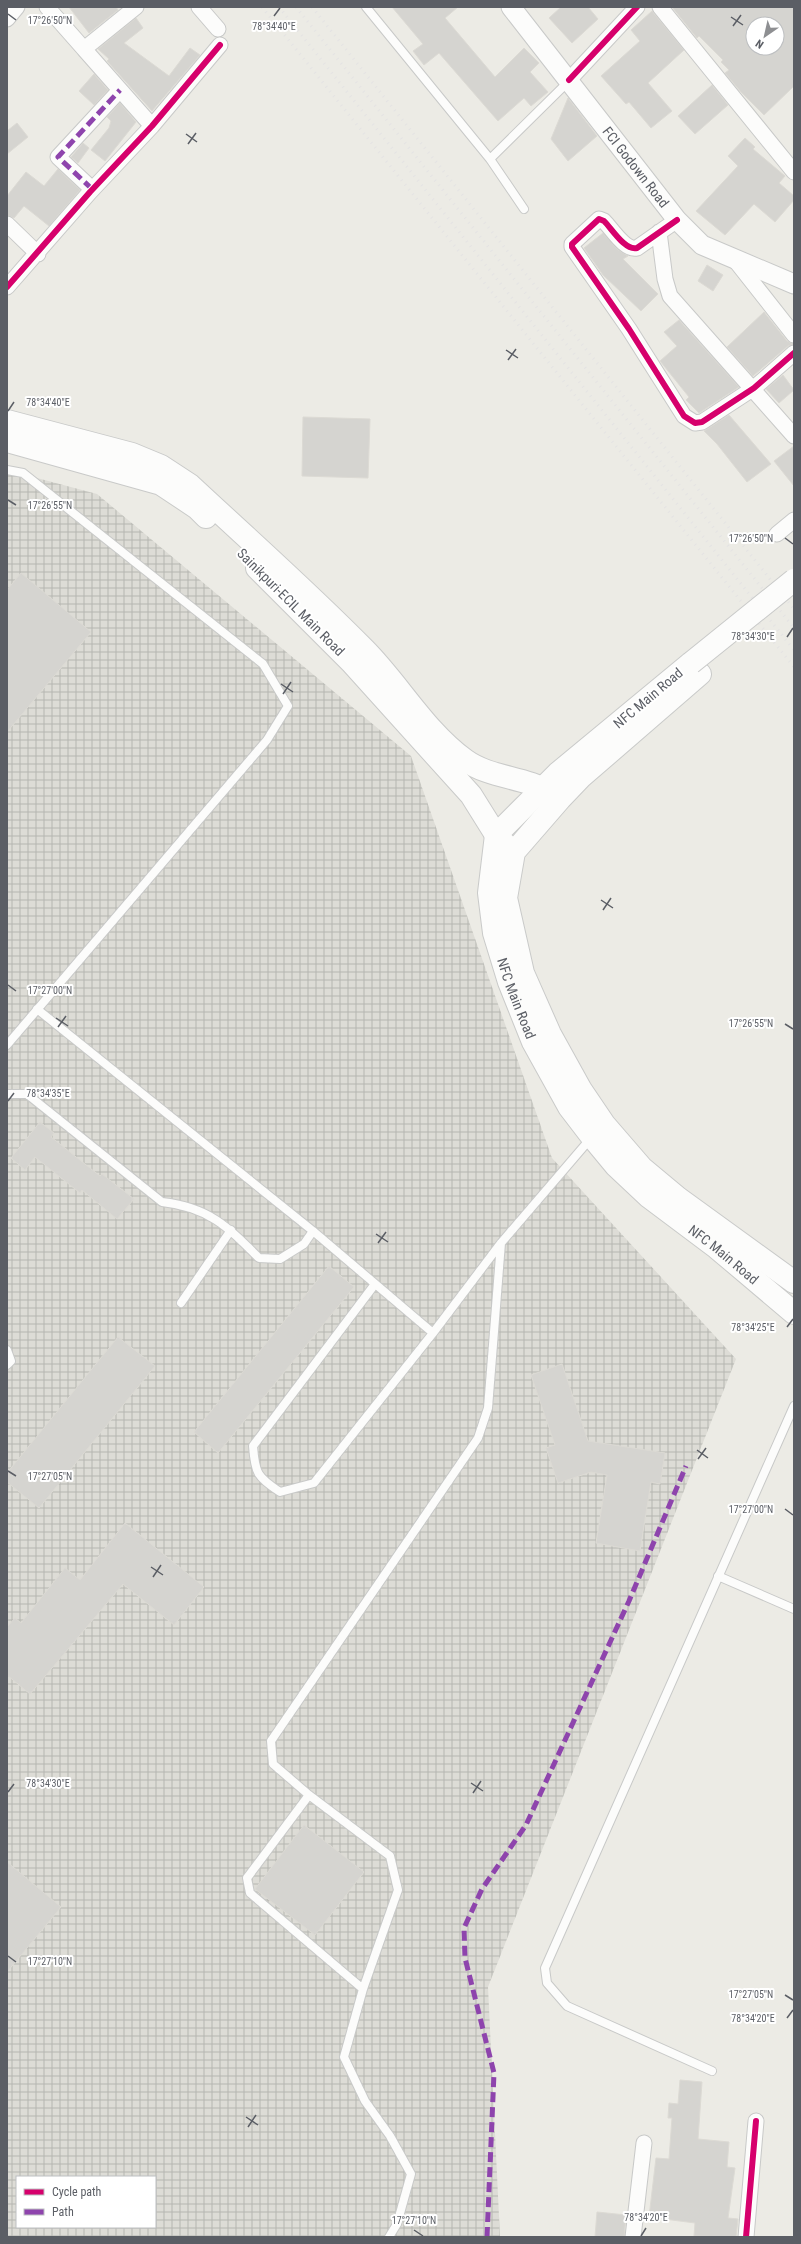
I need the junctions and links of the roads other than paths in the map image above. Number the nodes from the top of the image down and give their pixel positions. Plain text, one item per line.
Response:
1 (17, 7) edge
2 (47, 7) edge
3 (136, 7) edge
4 (199, 7) edge
5 (366, 7) edge
6 (511, 7) edge
7 (638, 7) edge
8 (660, 7) edge
9 (7, 19) edge
10 (218, 29) dead end
11 (220, 45) dead end
12 (84, 49) junction
13 (569, 80) junction
14 (120, 90) junction
15 (152, 126) junction
16 (490, 158) junction
17 (794, 172) edge
18 (92, 189) junction
19 (524, 209) dead end
20 (677, 220) junction
21 (7, 224) edge
22 (659, 232) junction
23 (38, 254) junction
24 (736, 260) junction
25 (794, 284) edge
26 (7, 286) edge
27 (794, 335) edge
28 (794, 353) edge
29 (754, 388) junction
30 (7, 421) edge
31 (794, 436) edge
32 (7, 441) edge
33 (7, 470) edge
34 (794, 520) edge
35 (777, 534) dead end
36 (794, 580) edge
37 (794, 599) edge
38 (695, 668) junction
39 (551, 793) junction
40 (496, 835) junction
41 (514, 852) junction
42 (37, 1009) junction
43 (7, 1045) edge
44 (7, 1094) edge
45 (592, 1137) junction
46 (232, 1230) junction
47 (313, 1231) junction
48 (501, 1243) junction
49 (794, 1282) edge
50 (375, 1284) junction
51 (181, 1303) dead end
52 (794, 1313) edge
53 (433, 1333) junction
54 (7, 1350) edge
55 (7, 1365) edge
56 (794, 1406) edge
57 (718, 1576) junction
58 (794, 1609) edge
59 (309, 1795) junction
60 (363, 1989) junction
61 (712, 2072) dead end
62 (756, 2121) dead end
63 (644, 2143) dead end
64 (389, 2237) edge
65 (633, 2237) edge
66 (746, 2237) edge

1 - 9 street
2 - 12 street
3 - 12 street
4 - 10 street
5 - 16 lane
6 - 13 street, FCI Godown Road
7 - 13 street
8 - 17 street
11 - 15 street
12 - 14 street
13 - 16 lane
13 - 20 street, FCI Godown Road
14 - 15 street
14 - 18 street
15 - 18 street
16 - 19 lane
18 - 23 street
20 - 22 street
20 - 24 street, FCI Godown Road
21 - 23 street
22 - 29 street
22 - 29 street
23 - 26 street
24 - 25 street, FCI Godown Road
24 - 27 street
28 - 29 street
29 - 31 street
30 - 39 main road, Sainikpuri-ECIL Main Road
32 - 40 main road, Sainikpuri-ECIL Main Road
33 - 42 lane
34 - 35 street
36 - 38 main road, bridge
37 - 38 main road
38 - 39 main road, NFC Main Road
39 - 40 main road, NFC Main Road
39 - 41 main road, NFC Main Road
40 - 41 main road, Sainikpuri-ECIL Main Road
40 - 45 main road, NFC Main Road
41 - 49 main road, NFC Main Road
42 - 43 lane
42 - 47 lane
44 - 46 lane
45 - 48 lane
45 - 52 main road, NFC Main Road
46 - 47 lane
46 - 51 lane
47 - 50 lane
48 - 53 lane
48 - 59 lane
50 - 53 lane
50 - 53 lane
54 - 55 lane
56 - 57 lane
57 - 58 lane
57 - 61 lane
59 - 60 lane
59 - 60 lane
60 - 64 lane
62 - 66 street
63 - 65 street

